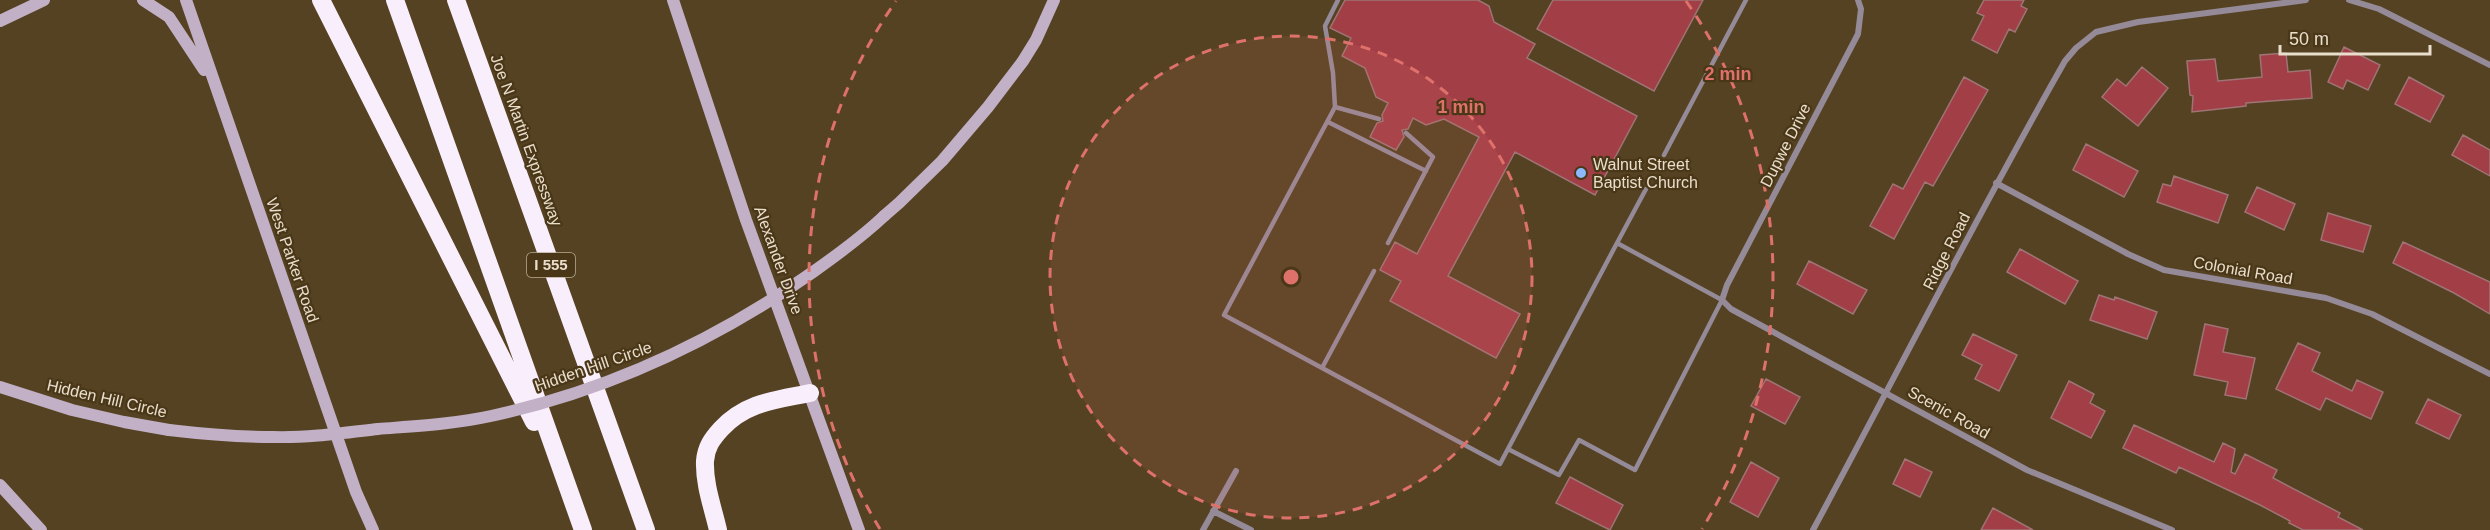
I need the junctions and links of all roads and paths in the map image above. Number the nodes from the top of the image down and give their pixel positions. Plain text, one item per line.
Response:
1 (44, 0) edge
2 (143, 0) edge
3 (186, 0) edge
4 (321, 0) edge
5 (394, 0) edge
6 (456, 0) edge
7 (673, 0) edge
8 (1054, 0) edge
9 (1338, 0) edge
10 (1746, 0) edge
11 (1858, 0) edge
12 (2306, 0) edge
13 (2349, 0) edge
14 (0, 21) edge
15 (2490, 65) edge
16 (215, 88) junction
17 (1335, 107) junction
18 (1380, 119) dead end
19 (1328, 122) junction
20 (1406, 133) dead end
21 (1664, 155) dead end
22 (1426, 171) junction
23 (1996, 183) junction
24 (1646, 189) dead end
25 (1388, 243) dead end
26 (1617, 243) junction
27 (1374, 271) dead end
28 (1722, 300) junction
29 (1322, 368) junction
30 (2490, 374) edge
31 (0, 387) edge
32 (810, 393) junction
33 (1887, 393) junction
34 (1508, 449) junction
35 (1236, 471) dead end
36 (0, 485) edge
37 (568, 488) junction
38 (1214, 511) junction
39 (41, 530) edge
40 (373, 530) edge
41 (583, 530) edge
42 (646, 530) edge
43 (718, 530) edge
44 (859, 530) edge
45 (1203, 530) edge
46 (1251, 530) edge
47 (1812, 530) edge
48 (2172, 530) edge

1 - 14 street
2 - 16 street
3 - 16 street, West Parker Road
4 - 37 highway
5 - 37 highway
6 - 42 highway, Joe N Martin Expressway / I 555
7 - 32 street, Alexander Drive
8 - 31 street, Hidden Hill Circle, bridge
9 - 17 lane
10 - 21 lane
11 - 28 street, Dupwe Drive
12 - 23 street, Ridge Road
13 - 15 street
16 - 40 street, West Parker Road
17 - 18 lane
17 - 19 lane
19 - 22 lane
19 - 29 lane
20 - 22 lane
22 - 25 lane
23 - 30 street, Colonial Road
23 - 33 street, Ridge Road
24 - 26 lane
26 - 28 lane
26 - 34 lane
27 - 29 lane
28 - 33 street, Scenic Road
28 - 34 lane
29 - 34 lane
32 - 43 highway
32 - 44 street, Alexander Drive
33 - 47 street, Ridge Road
33 - 48 street, Scenic Road
35 - 38 street
36 - 39 street
37 - 41 highway
38 - 45 street
38 - 46 street

